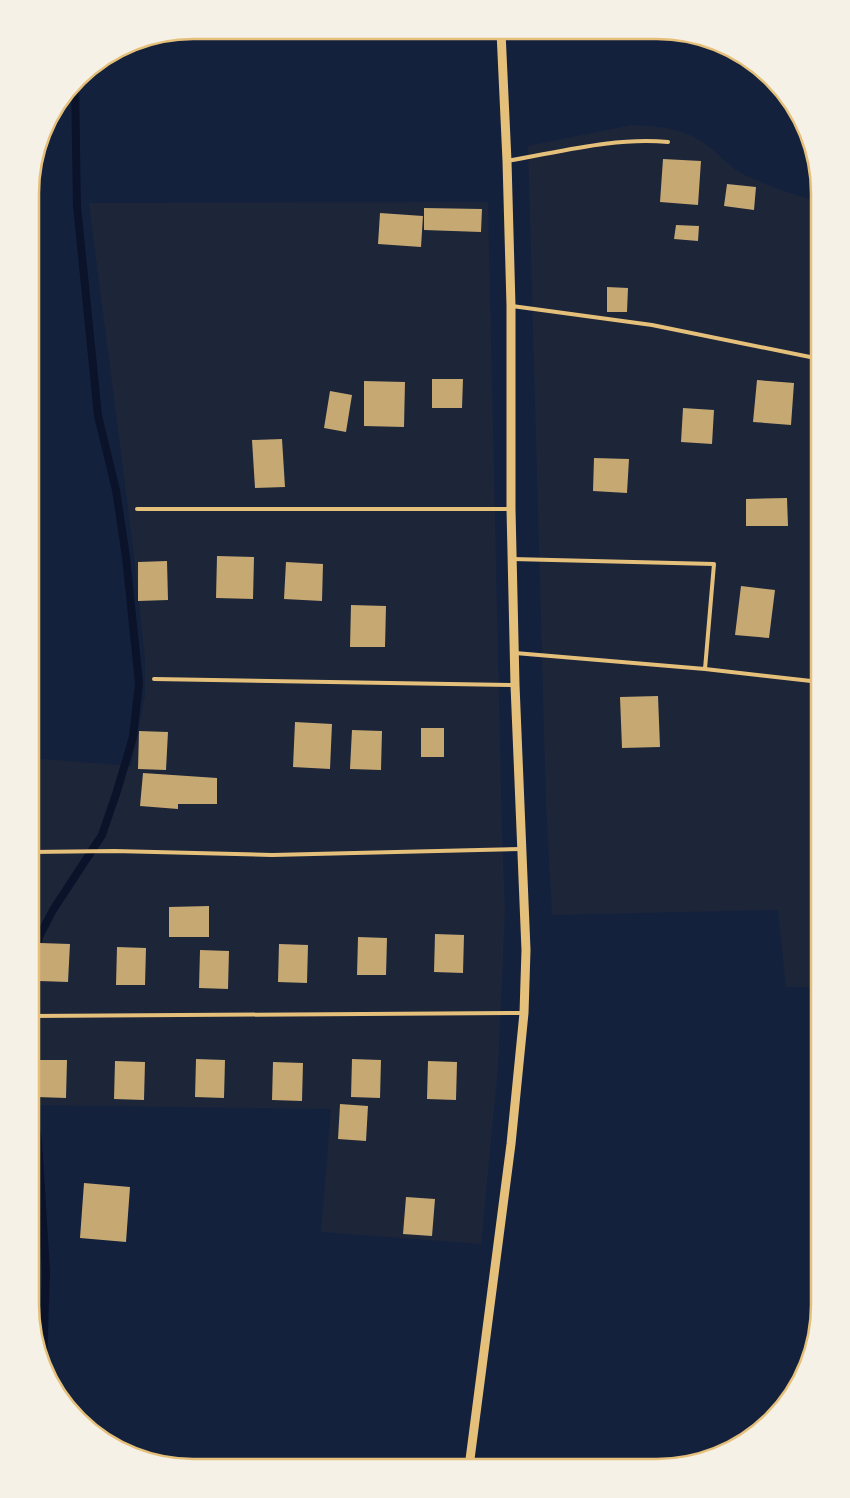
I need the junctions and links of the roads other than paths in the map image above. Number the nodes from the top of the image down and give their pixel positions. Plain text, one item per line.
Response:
1 (501, 39) edge
2 (668, 142) dead end
3 (507, 161) junction
4 (511, 306) junction
5 (811, 357) edge
6 (137, 509) dead end
7 (512, 509) junction
8 (512, 559) junction
9 (515, 653) junction
10 (705, 669) junction
11 (154, 678) dead end
12 (811, 681) edge
13 (515, 685) junction
14 (521, 849) junction
15 (39, 852) edge
16 (524, 1013) junction
17 (39, 1016) edge
18 (470, 1459) edge

1 - 3 street
2 - 3 lane
3 - 4 street
4 - 5 lane
4 - 7 street
6 - 7 lane
7 - 8 street
8 - 9 street
8 - 10 lane
9 - 10 lane
9 - 13 street
10 - 12 lane
11 - 13 lane
13 - 14 street
14 - 15 lane
14 - 16 street
16 - 17 lane
16 - 18 street

